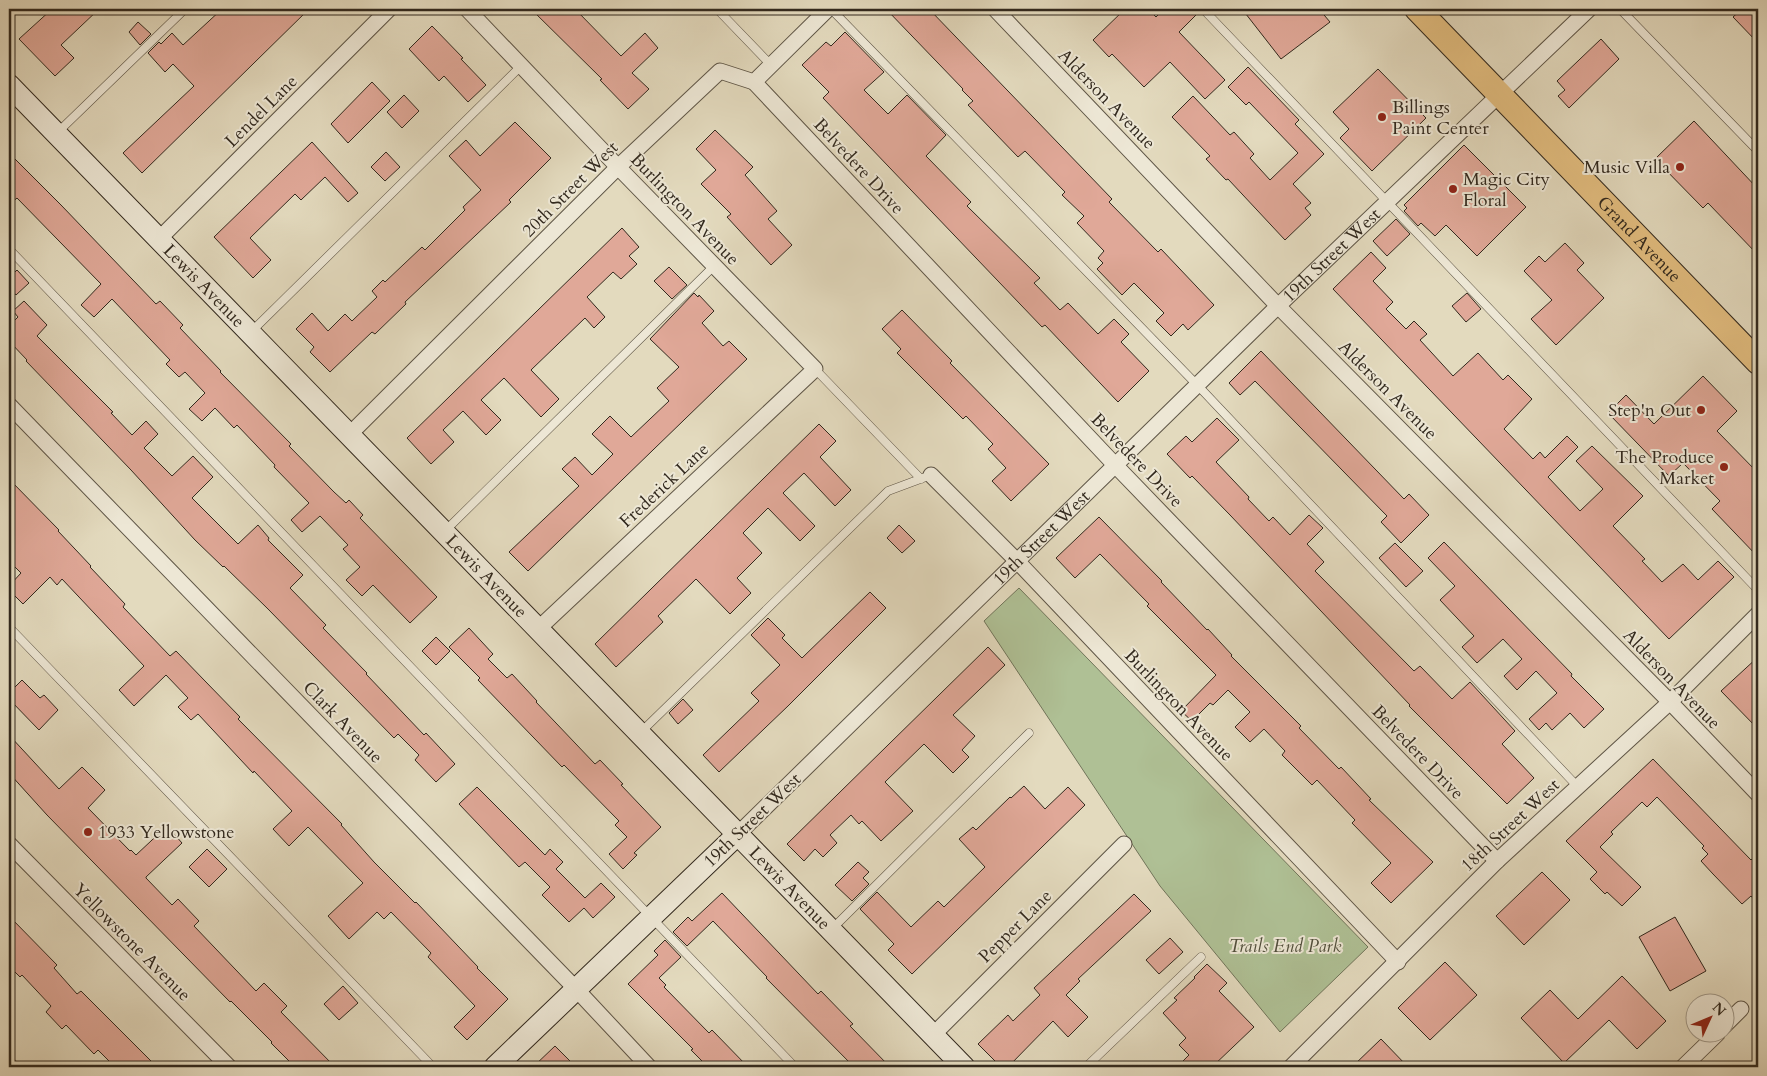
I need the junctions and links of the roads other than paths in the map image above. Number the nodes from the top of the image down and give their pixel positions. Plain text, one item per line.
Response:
1 (185, 9) edge
2 (389, 9) edge
3 (467, 9) edge
4 (717, 9) edge
5 (829, 9) edge
6 (995, 9) edge
7 (1203, 9) edge
8 (1417, 9) edge
9 (1589, 9) edge
10 (1620, 9) edge
11 (771, 65) junction
12 (521, 66) junction
13 (754, 82) junction
14 (9, 85) edge
15 (1499, 94) junction
16 (56, 133) junction
17 (1758, 151) edge
18 (618, 167) junction
19 (1387, 201) junction
20 (159, 239) junction
21 (9, 249) edge
22 (714, 266) junction
23 (1278, 306) junction
24 (250, 333) junction
25 (1758, 362) edge
26 (815, 369) junction
27 (1198, 385) junction
28 (9, 405) edge
29 (350, 435) junction
30 (1116, 466) junction
31 (926, 477) junction
32 (444, 532) junction
33 (1017, 561) junction
34 (1758, 590) edge
35 (1758, 614) edge
36 (9, 627) edge
37 (538, 629) junction
38 (1670, 702) junction
39 (639, 733) junction
40 (1029, 733) dead end
41 (1578, 787) junction
42 (1758, 794) edge
43 (738, 834) junction
44 (9, 844) edge
45 (1124, 844) dead end
46 (1498, 861) junction
47 (650, 918) junction
48 (831, 930) junction
49 (1201, 957) dead end
50 (1398, 962) junction
51 (576, 989) junction
52 (1741, 1009) dead end
53 (1734, 1016) edge
54 (933, 1035) junction
55 (1707, 1044) edge
56 (9, 1060) edge
57 (16, 1067) edge
58 (229, 1067) edge
59 (434, 1067) edge
60 (495, 1067) edge
61 (649, 1067) edge
62 (795, 1067) edge
63 (964, 1067) edge
64 (1086, 1067) edge
65 (1291, 1067) edge
66 (1684, 1067) edge

1 - 16 lane
2 - 20 street, Lendel Lane
3 - 12 street, Burlington Avenue
4 - 11 lane
5 - 11 street
5 - 27 lane
6 - 23 street, Alderson Avenue
7 - 19 lane
8 - 15 main road, Grand Avenue
9 - 15 street, 19th Street West
10 - 17 lane
11 - 13 street
12 - 18 street, Burlington Avenue
12 - 24 lane
13 - 18 street, 20th Street West
13 - 30 street, Belvedere Drive
14 - 16 street, Lewis Avenue
15 - 19 street, 19th Street West
15 - 25 main road, Grand Avenue
16 - 20 street, Lewis Avenue
18 - 22 street, Burlington Avenue
18 - 29 street, 20th Street West
19 - 23 street, 19th Street West
19 - 34 lane
20 - 24 street, Lewis Avenue
21 - 47 lane
22 - 26 street, Burlington Avenue
22 - 32 lane
23 - 27 street, 19th Street West
23 - 38 street, Alderson Avenue
24 - 29 street, Lewis Avenue
26 - 31 lane
26 - 37 street, Frederick Lane
27 - 30 street, 19th Street West
27 - 41 lane
28 - 51 street, Clark Avenue
29 - 32 street, Lewis Avenue
30 - 33 street, 19th Street West
30 - 46 street, Belvedere Drive
31 - 33 street, Burlington Avenue
31 - 39 lane
32 - 37 street, Lewis Avenue
33 - 43 street, 19th Street West
33 - 50 street, Burlington Avenue
35 - 38 street, 18th Street West
36 - 59 lane
37 - 39 street, Lewis Avenue
38 - 41 street, 18th Street West
38 - 42 street, Alderson Avenue
39 - 43 street, Lewis Avenue
40 - 48 lane
41 - 46 street, 18th Street West
43 - 47 street, 19th Street West
43 - 48 street, Lewis Avenue
44 - 58 street, Yellowstone Avenue
45 - 54 street, Pepper Lane
46 - 50 street, 18th Street West
47 - 51 street, 19th Street West
47 - 62 lane
48 - 54 street, Lewis Avenue
49 - 64 lane
50 - 65 street, 18th Street West
51 - 60 street, 19th Street West
51 - 61 street, Clark Avenue
52 - 53 street
54 - 63 street, Lewis Avenue
55 - 66 street
56 - 57 lane

